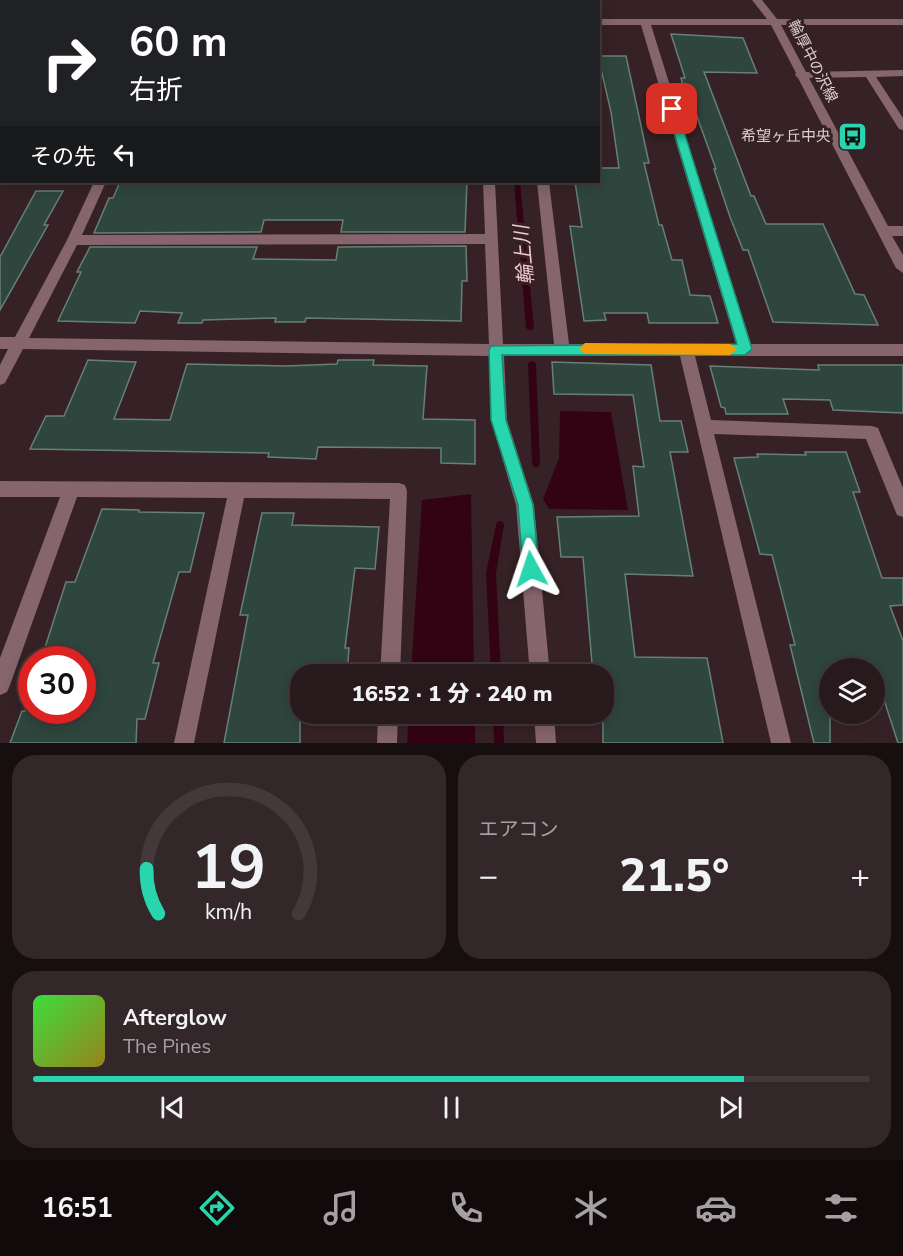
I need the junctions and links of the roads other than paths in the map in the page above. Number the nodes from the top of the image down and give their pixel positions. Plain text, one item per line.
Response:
1 (757, 0) edge
2 (600, 22) edge
3 (645, 22) junction
4 (903, 22) edge
5 (775, 23) junction
6 (903, 73) edge
7 (869, 74) junction
8 (800, 75) junction
9 (903, 127) edge
10 (100, 183) edge
11 (489, 183) edge
12 (543, 183) edge
13 (884, 231) junction
14 (903, 231) edge
15 (491, 239) junction
16 (73, 240) junction
17 (903, 268) edge
18 (0, 343) edge
19 (21, 343) junction
20 (562, 348) junction
21 (745, 349) junction
22 (495, 350) junction
23 (686, 350) junction
24 (903, 350) edge
25 (0, 379) edge
26 (705, 427) junction
27 (0, 489) edge
28 (71, 489) junction
29 (237, 490) junction
30 (903, 509) edge
31 (391, 664) edge
32 (539, 664) edge
33 (0, 685) edge
34 (388, 724) edge
35 (545, 724) edge
36 (184, 743) edge
37 (387, 743) edge
38 (546, 743) edge
39 (781, 743) edge

1 - 5 street, 輪厚中の沢線
2 - 3 street
3 - 5 street
3 - 21 street
4 - 5 street
5 - 8 street, 輪厚中の沢線
6 - 7 street
7 - 8 street
7 - 9 street
8 - 13 street, 輪厚中の沢線
10 - 16 street
11 - 15 street
12 - 20 street
13 - 14 street
13 - 17 street, 輪厚中の沢線
15 - 16 street
15 - 22 street
16 - 19 street
18 - 19 street
19 - 22 street
19 - 25 street
20 - 22 street
20 - 23 street
21 - 23 street
21 - 24 street
22 - 32 street
23 - 26 street
26 - 30 street
26 - 39 street
27 - 28 street
28 - 29 street
28 - 33 street
29 - 31 street
29 - 36 street
34 - 37 street
35 - 38 street

